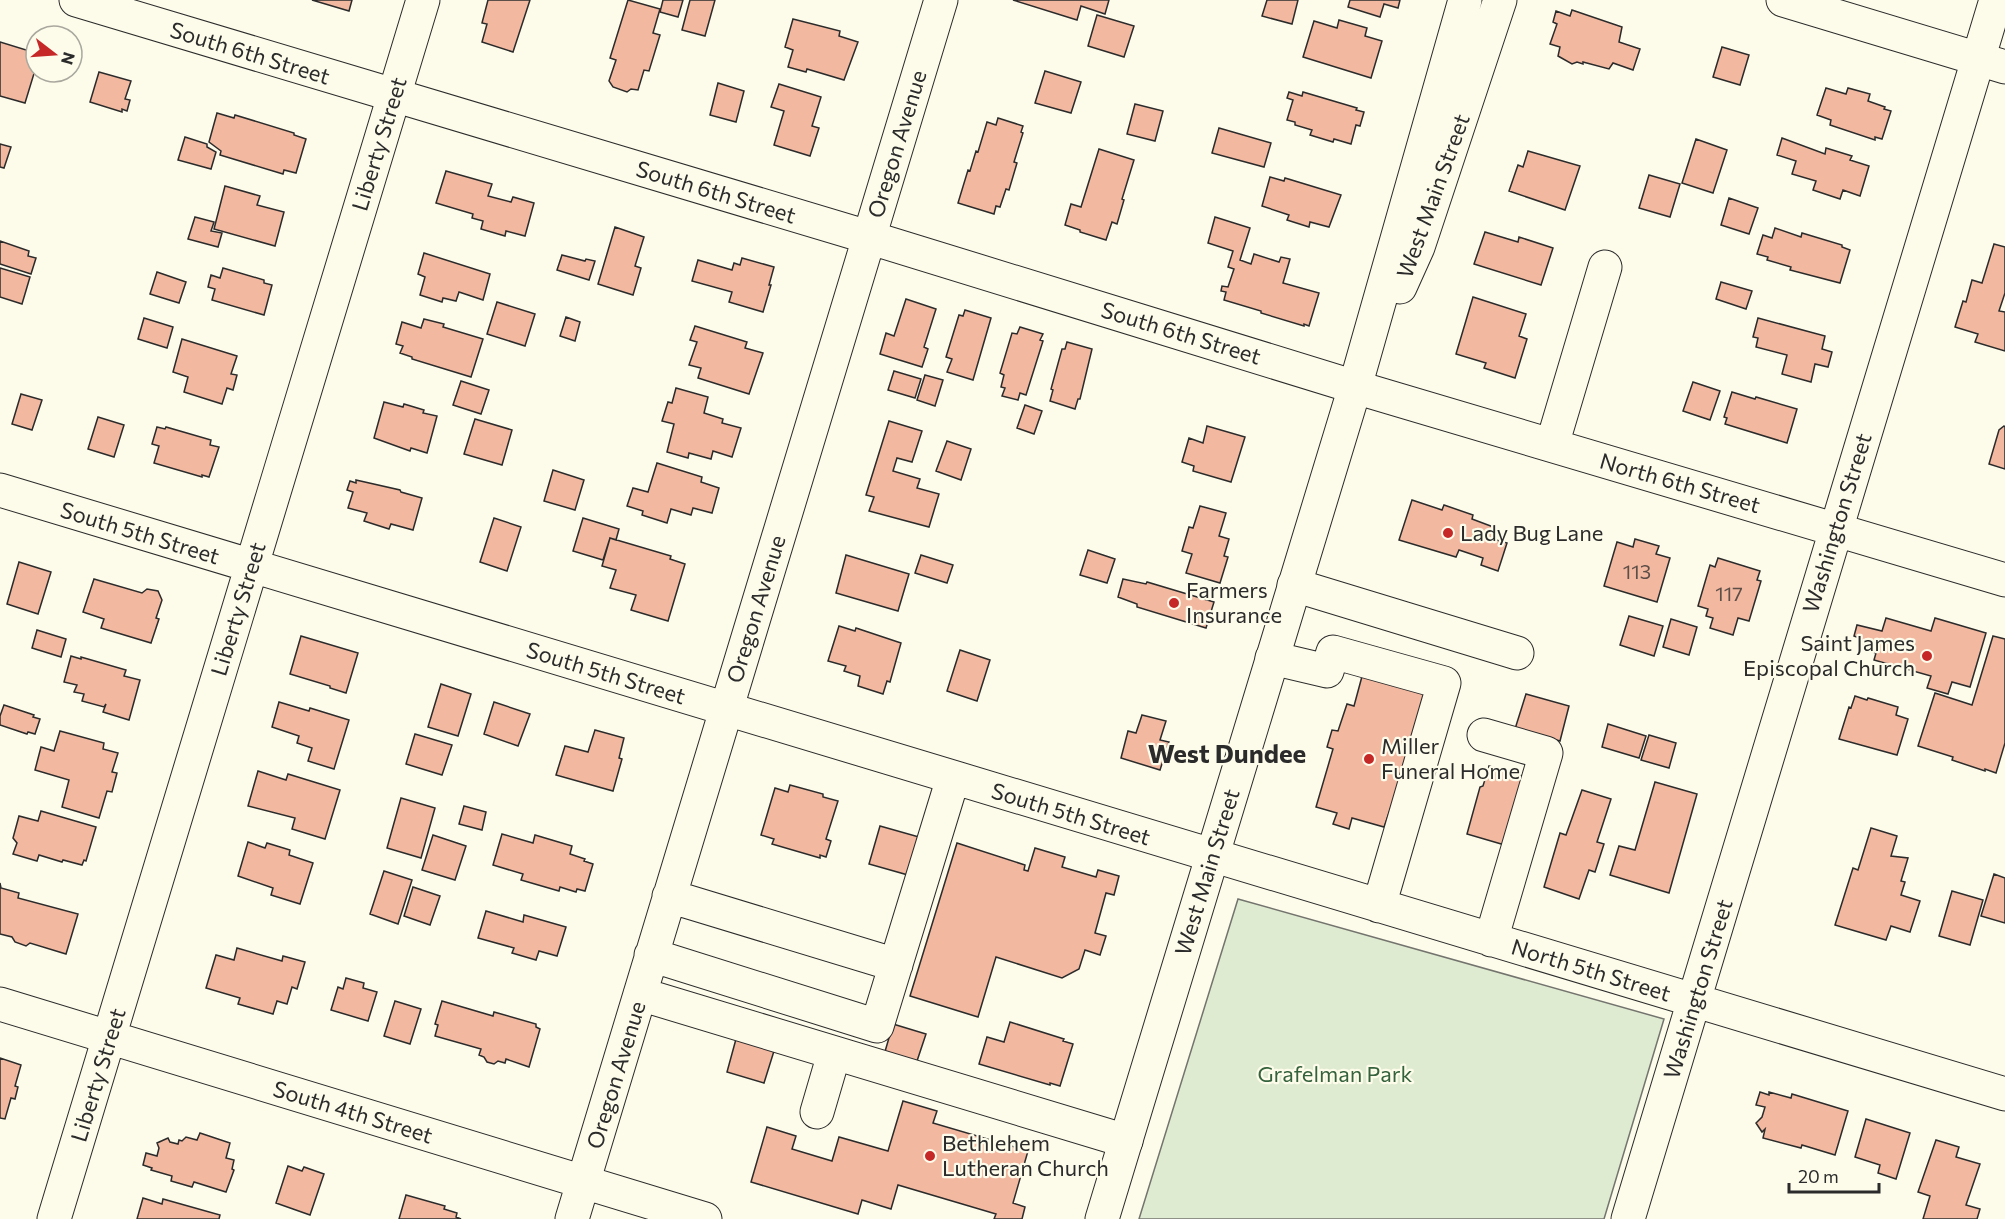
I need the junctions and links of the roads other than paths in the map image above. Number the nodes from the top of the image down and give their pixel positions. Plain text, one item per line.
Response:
1 (76, 0) edge
2 (423, 0) edge
3 (941, 0) edge
4 (1465, 0) edge
5 (1500, 0) edge
6 (1783, 0) edge
7 (1996, 0) edge
8 (1853, 10) edge
9 (1992, 63) edge
10 (394, 97) junction
11 (868, 237) junction
12 (1605, 267) dead end
13 (1355, 387) junction
14 (1552, 445) junction
15 (0, 490) edge
16 (1835, 529) junction
17 (251, 566) junction
18 (2005, 580) edge
19 (1294, 585) junction
20 (1517, 653) dead end
21 (1272, 658) junction
22 (726, 709) junction
23 (1484, 735) dead end
24 (953, 778) junction
25 (1211, 856) junction
26 (669, 896) junction
27 (1379, 906) junction
28 (1491, 940) junction
29 (651, 956) junction
30 (896, 965) junction
31 (640, 994) junction
32 (1695, 1002) junction
33 (0, 1004) edge
34 (109, 1037) junction
35 (834, 1054) junction
36 (2005, 1094) edge
37 (817, 1112) dead end
38 (1126, 1141) junction
39 (583, 1182) junction
40 (54, 1219) edge
41 (572, 1219) edge
42 (705, 1219) edge
43 (1102, 1219) edge
44 (1628, 1219) edge

1 - 10 street, South 6th Street
2 - 10 street, Liberty Street
3 - 11 street, Oregon Avenue
4 - 13 street, West Main Street
5 - 13 street, West Main Street
6 - 8 street
7 - 9 street, Washington Street
8 - 9 street
9 - 16 street, Washington Street
10 - 11 street, South 6th Street
10 - 17 street, Liberty Street
11 - 13 street, South 6th Street
11 - 22 street, Oregon Avenue
12 - 14 street
13 - 14 street, North 6th Street
13 - 19 street, West Main Street
14 - 16 street, North 6th Street
15 - 17 street, South 5th Street
16 - 18 street, North 6th Street
16 - 32 street, Washington Street
17 - 22 street, South 5th Street
17 - 34 street, Liberty Street
19 - 20 street
19 - 21 street, West Main Street
21 - 25 street, West Main Street
21 - 27 street
22 - 24 street, South 5th Street
22 - 26 street, Oregon Avenue
23 - 28 street
24 - 25 street, South 5th Street
24 - 30 street
25 - 27 street, North 5th Street
25 - 38 street, West Main Street
26 - 29 street, Oregon Avenue
26 - 30 street
27 - 28 street, North 5th Street
28 - 32 street, North 5th Street
29 - 30 street
29 - 31 street, Oregon Avenue
31 - 35 street
31 - 39 street, Oregon Avenue
32 - 36 street, North 5th Street
32 - 44 street, Washington Street
33 - 34 street, South 4th Street
34 - 39 street, South 4th Street
34 - 40 street, Liberty Street
35 - 37 street
35 - 38 street
38 - 43 street, West Main Street
39 - 41 street, Oregon Avenue
39 - 42 street, South 4th Street

